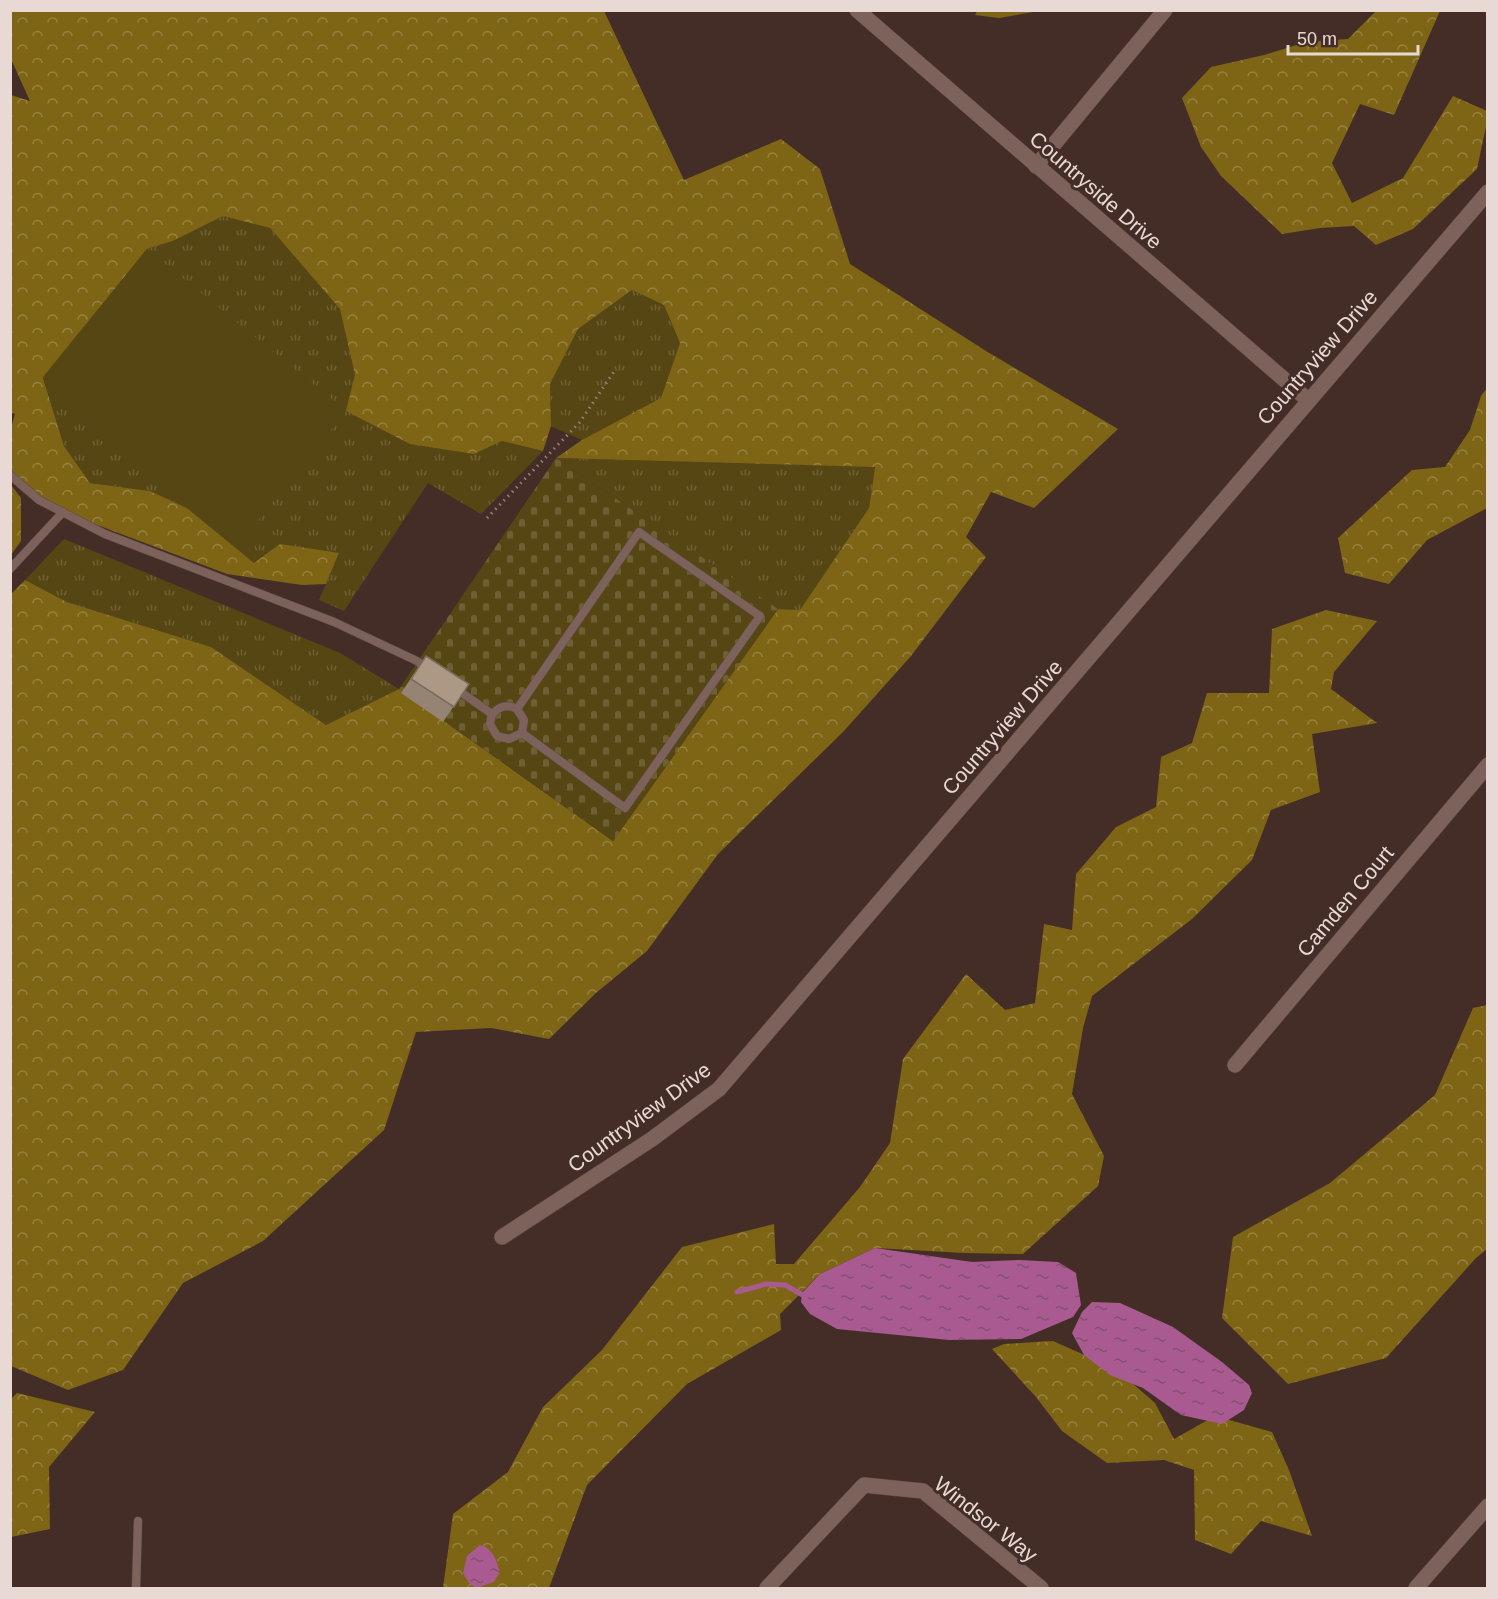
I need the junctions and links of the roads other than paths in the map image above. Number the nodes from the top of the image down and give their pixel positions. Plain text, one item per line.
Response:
1 (857, 10) edge
2 (1166, 10) edge
3 (1036, 166) junction
4 (1488, 192) edge
5 (1308, 400) junction
6 (10, 475) edge
7 (63, 512) junction
8 (10, 568) edge
9 (436, 674) edge
10 (445, 681) edge
11 (518, 709) junction
12 (492, 714) junction
13 (522, 733) junction
14 (1488, 765) edge
15 (1235, 1065) dead end
16 (502, 1238) dead end
17 (1488, 1506) edge
18 (138, 1521) dead end
19 (136, 1588) edge
20 (767, 1588) edge
21 (1041, 1588) edge
22 (1416, 1588) edge

1 - 3 street, Countryside Drive
2 - 3 street
3 - 5 street, Countryside Drive
4 - 5 street, Countryview Drive
5 - 16 street, Countryview Drive
6 - 7 lane
7 - 8 lane
7 - 9 lane
10 - 12 lane
11 - 12 lane
11 - 13 lane
11 - 13 lane
12 - 13 lane
14 - 15 street, Camden Court
17 - 22 street
18 - 19 lane
20 - 21 street, Windsor Way

